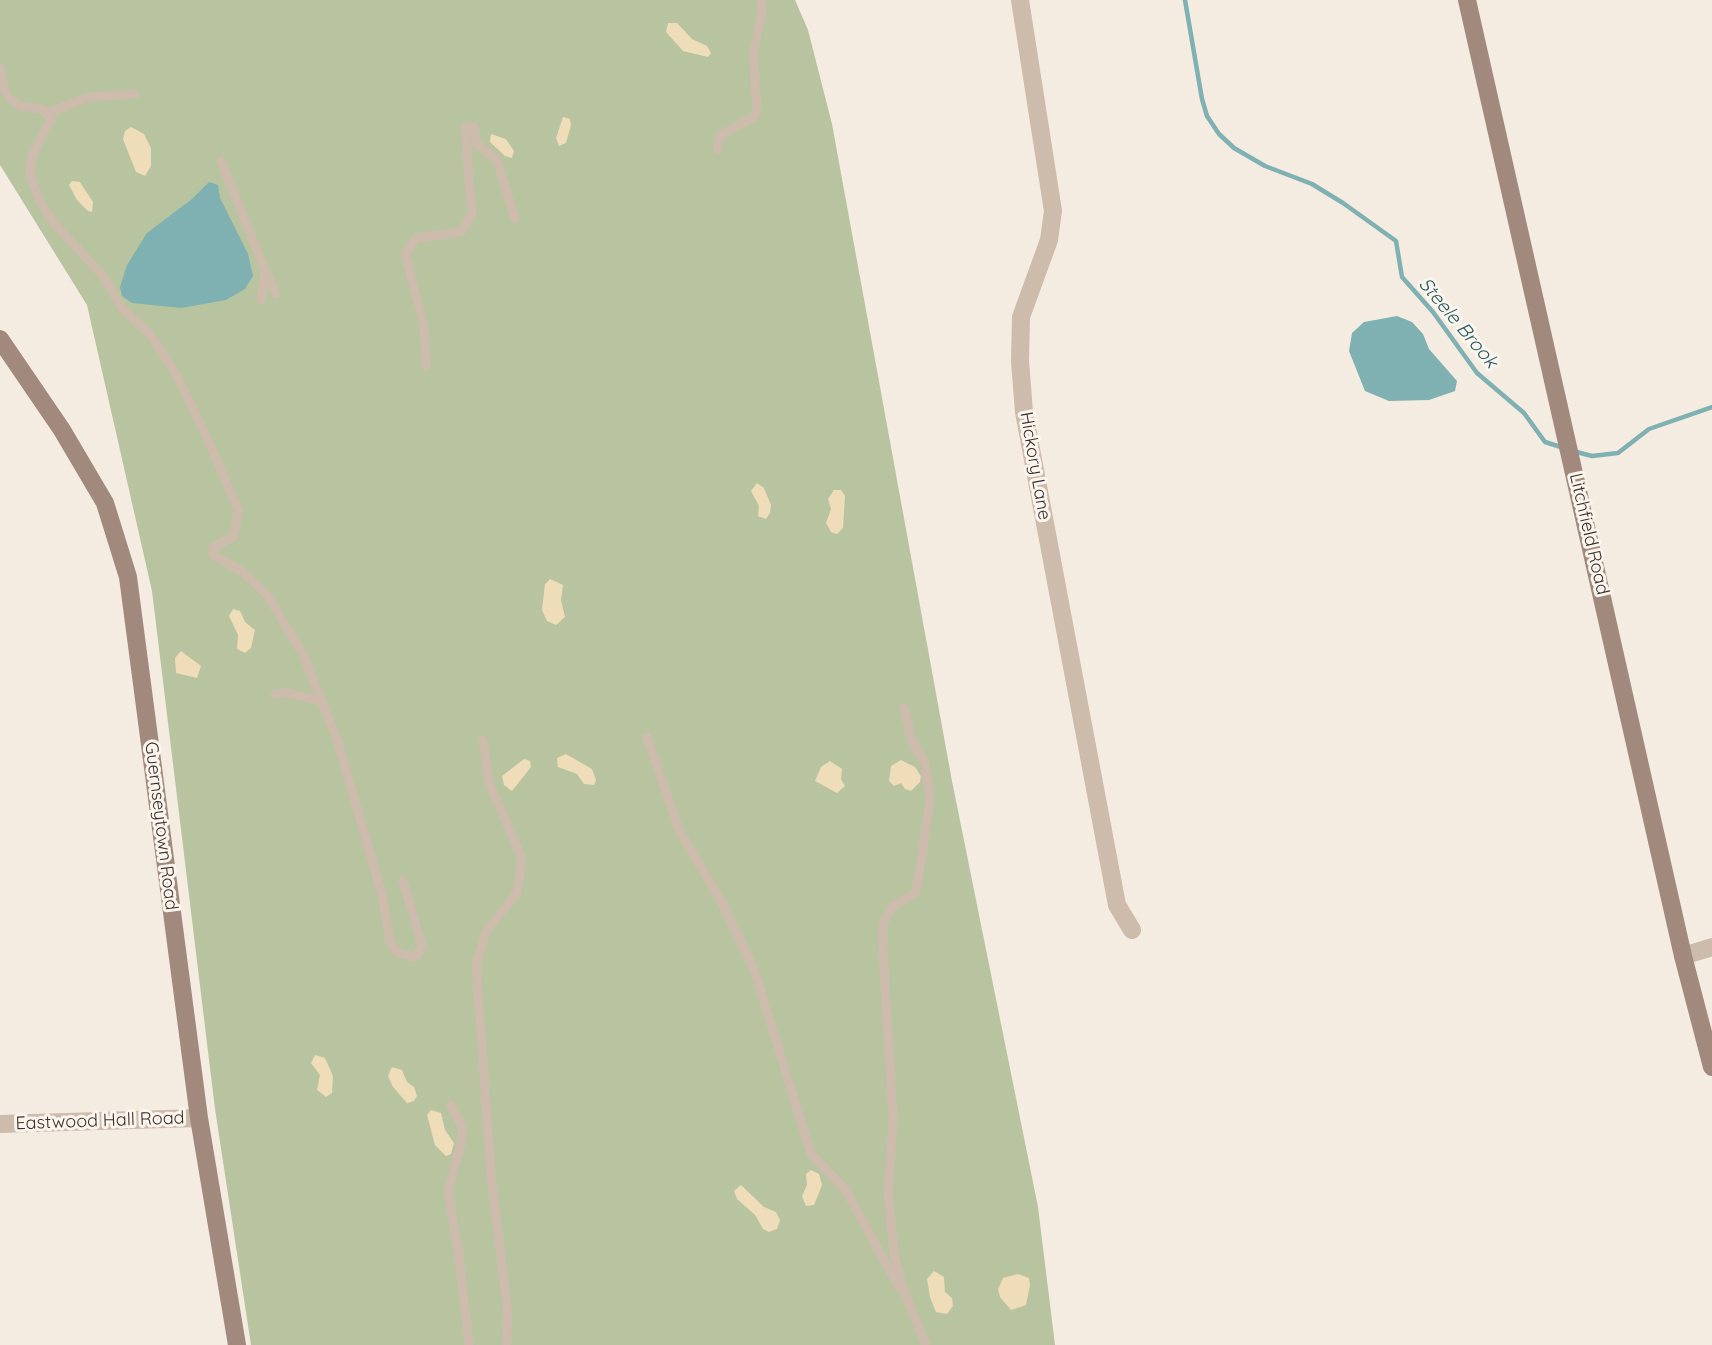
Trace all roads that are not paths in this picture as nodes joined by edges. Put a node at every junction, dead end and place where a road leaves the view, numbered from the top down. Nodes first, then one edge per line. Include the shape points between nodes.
1 (761, 0) edge
2 (1020, 0) edge
3 (1467, 0) edge
4 (0, 68) edge
5 (135, 94) dead end
6 (48, 113) junction
7 (718, 149) dead end
8 (222, 161) dead end
9 (515, 219) dead end
10 (265, 270) junction
11 (276, 294) dead end
12 (261, 300) dead end
13 (0, 339) edge
14 (426, 366) dead end
15 (275, 694) dead end
16 (320, 701) junction
17 (904, 708) dead end
18 (647, 737) dead end
19 (483, 740) dead end
20 (403, 881) dead end
21 (1132, 930) dead end
22 (1712, 947) edge
23 (1683, 956) junction
24 (1712, 1067) edge
25 (450, 1105) dead end
26 (199, 1118) junction
27 (0, 1124) edge
28 (906, 1297) junction
29 (237, 1345) edge
30 (470, 1345) edge
31 (506, 1345) edge
32 (926, 1345) edge

1 - 7 lane via 753,55 757,109 754,117 720,135
2 - 21 street, Hickory Lane via 1053,211 1049,240 1021,317 1024,412 1117,905
3 - 23 main road, Litchfield Road
4 - 6 lane via 9,99
5 - 6 lane via 88,97
6 - 16 lane via 51,123 38,141 30,173 39,200 104,277 122,308 151,335 176,374 239,511 233,537 213,547 213,555 243,572 277,608 303,654
8 - 10 lane
9 - 14 lane via 497,160 476,143 474,127 465,127 472,214 461,232 417,238 405,253 424,327
10 - 11 lane
10 - 12 lane
13 - 26 main road, Guernseytown Road via 106,503 128,577
15 - 16 lane
16 - 20 lane via 338,741 382,895 390,942 397,952 413,957 422,946
17 - 28 lane via 912,741 925,763 930,799 918,888 892,907 882,933 893,1119 888,1195
18 - 28 lane via 679,830 722,902 754,969 811,1154 845,1189
19 - 31 lane via 489,783 522,868 517,893 486,932 476,964 491,1175 508,1316
22 - 23 street
23 - 24 main road, Litchfield Road
25 - 30 lane via 462,1127 462,1140 447,1191
26 - 27 street, Eastwood Hall Road
26 - 29 main road, Guernseytown Road
28 - 32 lane

